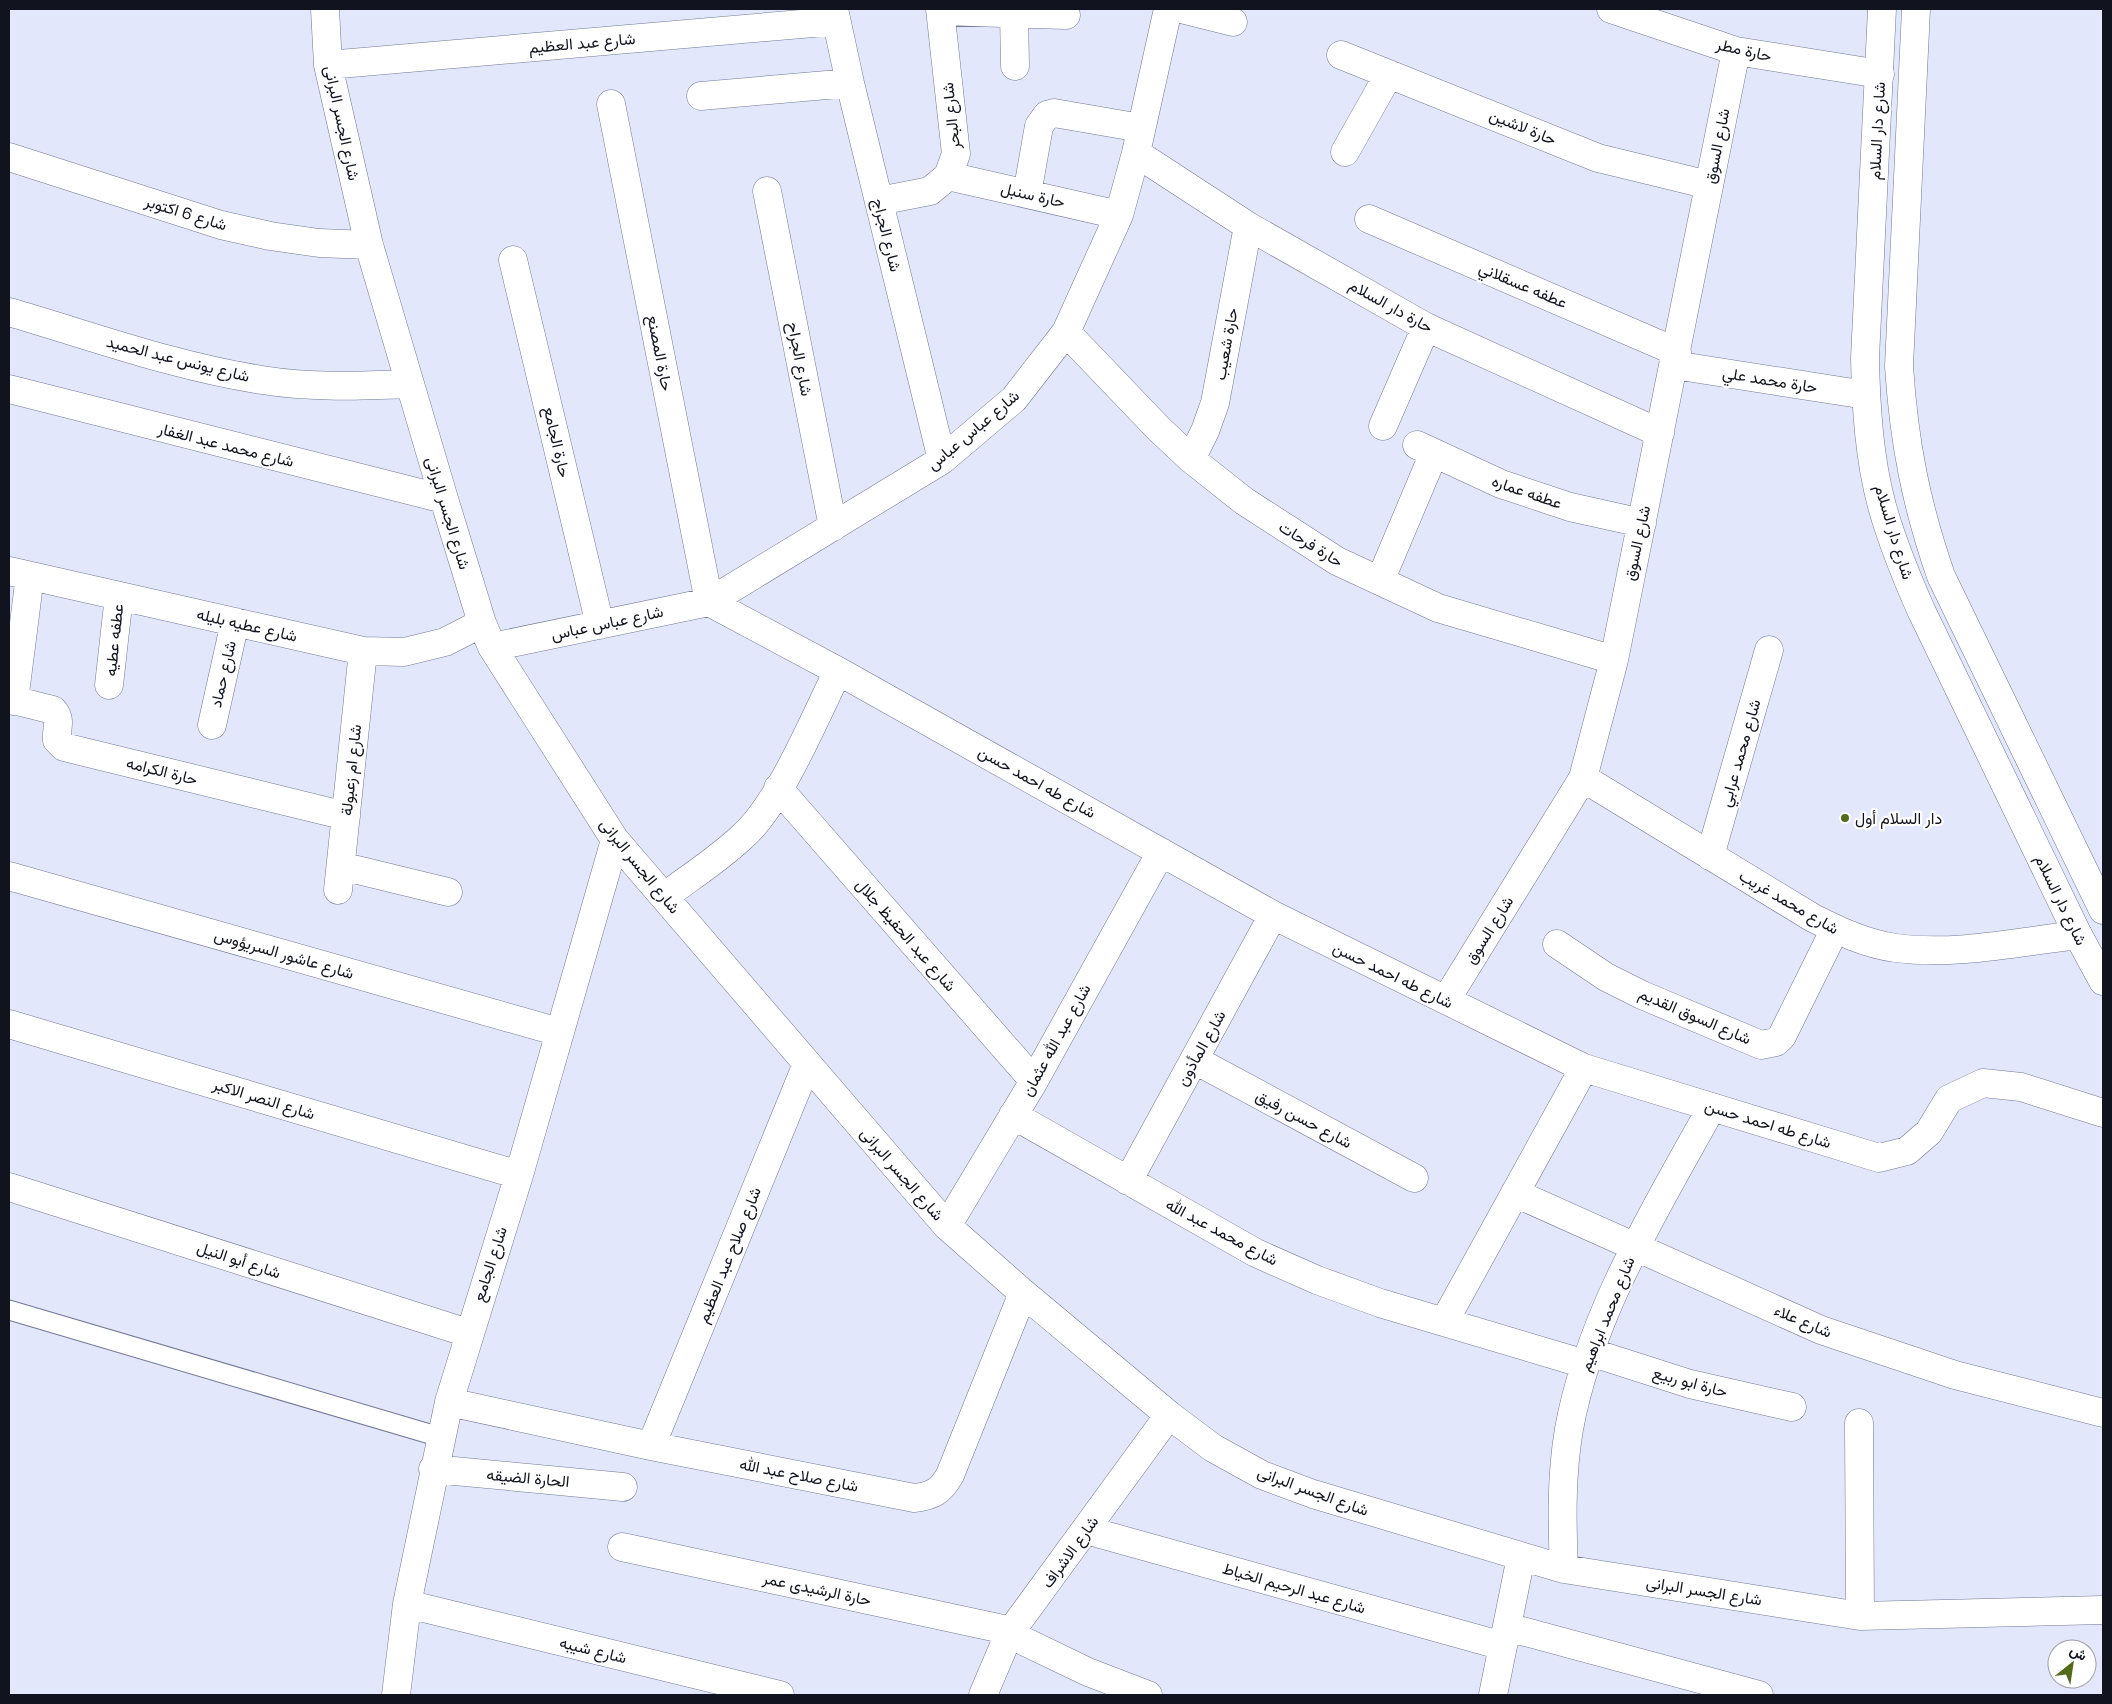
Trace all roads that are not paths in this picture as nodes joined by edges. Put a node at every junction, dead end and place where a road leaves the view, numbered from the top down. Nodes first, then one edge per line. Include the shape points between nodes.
1 (325, 9) edge
2 (1168, 9) edge
3 (1181, 9) edge
4 (1611, 9) edge
5 (1882, 9) edge
6 (1916, 9) edge
7 (941, 10) edge
8 (1014, 13) junction
9 (835, 15) edge
10 (1066, 15) dead end
11 (1233, 22) dead end
12 (1736, 51) junction
13 (1341, 55) dead end
14 (328, 65) junction
15 (1015, 66) dead end
16 (1389, 74) junction
17 (1880, 74) junction
18 (850, 83) junction
19 (701, 96) dead end
20 (611, 104) dead end
21 (1139, 140) junction
22 (1345, 152) dead end
23 (9, 157) edge
24 (948, 176) junction
25 (1709, 185) junction
26 (767, 192) dead end
27 (1027, 194) junction
28 (879, 201) junction
29 (1119, 215) junction
30 (1369, 219) dead end
31 (1248, 226) junction
32 (369, 245) junction
33 (513, 260) dead end
34 (9, 312) edge
35 (1426, 327) junction
36 (1066, 332) junction
37 (1675, 358) junction
38 (410, 384) junction
39 (9, 389) edge
40 (1866, 395) junction
41 (1383, 426) dead end
42 (1660, 433) junction
43 (1191, 459) junction
44 (942, 460) junction
45 (444, 499) junction
46 (1642, 522) junction
47 (833, 527) junction
48 (20, 573) edge
49 (1380, 581) junction
50 (119, 596) junction
51 (709, 602) junction
52 (235, 622) junction
53 (600, 625) junction
54 (487, 635) junction
55 (1769, 650) dead end
56 (363, 651) junction
57 (1614, 660) junction
58 (838, 671) junction
59 (109, 685) dead end
60 (11, 700) edge
61 (212, 725) dead end
62 (1584, 778) junction
63 (778, 788) junction
64 (346, 816) junction
65 (615, 840) junction
66 (1161, 852) junction
67 (1710, 856) junction
68 (9, 876) edge
69 (448, 892) dead end
70 (664, 897) junction
71 (2103, 910) edge
72 (1273, 915) junction
73 (1835, 929) junction
74 (2078, 935) junction
75 (1556, 944) dead end
76 (2103, 981) edge
77 (1446, 1000) junction
78 (9, 1024) edge
79 (559, 1032) junction
80 (1195, 1060) junction
81 (807, 1064) junction
82 (1584, 1068) junction
83 (1034, 1081) junction
84 (1712, 1107) junction
85 (2103, 1113) edge
86 (1013, 1116) junction
87 (518, 1175) junction
88 (1414, 1178) dead end
89 (1128, 1181) junction
90 (9, 1187) edge
91 (1515, 1193) junction
92 (947, 1226) junction
93 (1634, 1247) junction
94 (1023, 1293) junction
95 (9, 1310) edge
96 (1444, 1322) junction
97 (468, 1334) junction
98 (1587, 1358) junction
99 (448, 1402) junction
100 (1792, 1407) dead end
101 (2103, 1413) edge
102 (1169, 1415) junction
103 (1859, 1423) dead end
104 (440, 1437) junction
105 (651, 1446) junction
106 (433, 1468) junction
107 (623, 1487) dead end
108 (1086, 1530) junction
109 (622, 1546) dead end
110 (1521, 1558) junction
111 (1564, 1569) junction
112 (407, 1604) junction
113 (2103, 1610) edge
114 (1860, 1616) junction
115 (1010, 1633) junction
116 (1505, 1636) junction
117 (396, 1695) edge
118 (780, 1695) edge
119 (983, 1695) edge
120 (1148, 1695) edge
121 (1493, 1695) edge
122 (1759, 1695) edge

1 - 14 street, شارع الجسر البرانى
2 - 21 street, شارع عباس عباس
3 - 11 street
4 - 12 street, حارة مطر
5 - 17 street, شارع دار السلام
6 - 71 street, شارع دار السلام via 1899,366 1902,420 1911,473 1941,576
7 - 8 street
7 - 24 street, شارع البحر via 956,154
8 - 10 street
8 - 15 street
9 - 14 street, شارع عبد العظيم
9 - 18 street, شارع الجراج
12 - 17 street, حارة مطر
12 - 25 street, شارع السوق
13 - 16 street, حارة لاشين
14 - 32 street, شارع الجسر البرانى
16 - 22 street
16 - 25 street, حارة لاشين via 1598,158
17 - 40 street, شارع دار السلام via 1865,358
18 - 19 street
18 - 28 street, شارع الجراج
20 - 51 street, حارة المصنع
21 - 27 street via 1054,113 1047,115 1039,126
21 - 29 street, شارع عباس عباس
21 - 31 street, حارة دار السلام
23 - 32 street, شارع 6 اكتوبر via 229,227 319,243
24 - 27 street, حارة سنبل
24 - 28 street via 930,191
25 - 37 street, شارع السوق
26 - 47 street, شارع الجراح
27 - 29 street, حارة سنبل
28 - 44 street, شارع الجراج
29 - 36 street, شارع عباس عباس
30 - 37 street, عطفه عسقلاني
31 - 35 street, حارة دار السلام
31 - 43 street, حارة شعيب via 1215,403
32 - 38 street, شارع الجسر البرانى
33 - 53 street, حارة الجامع
34 - 38 street, شارع يونس عبد الحميد via 192,365 262,380 334,387
35 - 41 street
35 - 42 street, حارة دار السلام
36 - 43 street, حارة فرحات
36 - 44 street, شارع عباس عباس via 1014,399
37 - 40 street, حارة محمد علي
37 - 42 street, شارع السوق
38 - 45 street, شارع الجسر البرانى
39 - 45 street, شارع محمد عبد الغفار
40 - 74 street, شارع دار السلام via 1871,450 1880,496 1899,558
42 - 46 street, شارع السوق
43 - 49 street, حارة فرحات via 1244,501 1337,561
44 - 47 street, شارع عباس عباس
45 - 54 street, شارع الجسر البرانى
46 - 49 street, عطفه عماره via 1570,507 1501,484 1426,449
46 - 57 street, شارع السوق
47 - 51 street, شارع عباس عباس
48 - 50 street, شارع عطيه بليله
48 - 60 street
49 - 57 street, حارة فرحات via 1438,608
50 - 52 street, شارع عطيه بليله
50 - 59 street, عطفه عطيه
51 - 53 street, شارع عباس عباس
51 - 58 street, شارع طه احمد حسن
52 - 56 street, شارع عطيه بليله
52 - 61 street, شارع حماد
53 - 54 street, شارع عباس عباس
54 - 56 street, شارع عطيه بليله via 404,652
54 - 65 street, شارع الجسر البرانى
55 - 67 street, شارع محمد عرابي
56 - 64 street, شارع ام زعبولة
57 - 62 street, شارع السوق
58 - 63 street
58 - 66 street, شارع طه احمد حسن
60 - 64 street, حارة الكرامه via 53,710 59,723 57,740 64,747
62 - 67 street, شارع محمد غريب
62 - 77 street, شارع السوق
63 - 70 street via 744,836
63 - 83 street, شارع عبد الحفيظ جلال
64 - 69 street, شارع ام زعبولة via 339,878
65 - 70 street, شارع الجسر البرانى
65 - 79 street, شارع الجامع
66 - 72 street, شارع طه احمد حسن
66 - 83 street, شارع عبد الله عثمان
67 - 73 street, شارع محمد غريب
68 - 79 street, شارع عاشور السريؤوس
70 - 81 street, شارع الجسر البرانى
72 - 77 street, شارع طه احمد حسن
72 - 80 street, شارع المأذون
73 - 74 street, شارع محمد غريب via 1894,948 1936,951
73 - 75 street, شارع السوق القديم via 1782,1036 1769,1045 1761,1045 1606,977
74 - 76 street, شارع دار السلام
77 - 82 street, شارع طه احمد حسن
78 - 87 street, شارع النصر الاكبر
79 - 87 street, شارع الجامع
80 - 88 street, شارع حسن رفيق
80 - 89 street, شارع المأذون
81 - 92 street, شارع الجسر البرانى
81 - 105 street, شارع صلاح عبد العظيم
82 - 84 street, شارع طه احمد حسن
82 - 91 street
83 - 86 street, شارع عبد الله عثمان
84 - 85 street, شارع طه احمد حسن via 1879,1158 1908,1151 1929,1132 1949,1099 1983,1083 2021,1087
84 - 93 street, شارع محمد ابراهيم
86 - 89 street, شارع محمد عبد الله
86 - 92 street, شارع عبد الله عثمان
87 - 97 street, شارع الجامع
89 - 96 street, شارع محمد عبد الله via 1265,1257 1317,1280
90 - 97 street, شارع أبو النيل
91 - 93 street, شارع علاء
91 - 96 street
92 - 94 street, شارع الجسر البرانى
93 - 98 street, شارع محمد ابراهيم
93 - 101 street, شارع علاء via 1821,1330 1955,1375
94 - 102 street, شارع الجسر البرانى
94 - 105 street, شارع صلاح عبد الله via 950,1474 943,1488 929,1496 914,1498
95 - 104 lane
96 - 98 street, شارع محمد عبد الله
97 - 99 street, شارع الجامع
98 - 100 street, حارة ابو ربيع
98 - 111 street, شارع محمد ابراهيم via 1569,1429 1562,1496
99 - 104 street, شارع الجامع
99 - 105 street, شارع صلاح عبد الله
102 - 108 street, شارع الاشراف
102 - 110 street, شارع الجسر البرانى via 1213,1448 1262,1475 1313,1494
103 - 114 street
104 - 106 street, شارع الجامع
106 - 107 street, الحارة الضيقه
106 - 112 street, شارع الجامع
108 - 115 street, شارع الاشراف
108 - 116 street, شارع عبد الرحيم الخياط
109 - 115 street, حارة الرشيدى عمر
110 - 111 street, شارع الجسر البرانى
110 - 116 street
111 - 114 street, شارع الجسر البرانى
112 - 117 street, شارع الجامع
112 - 118 street, شارع شيبه
113 - 114 street, شارع الجسر البرانى
115 - 119 street, شارع الاشراف
115 - 120 street, حارة الرشيدى عمر via 1088,1672
116 - 121 street
116 - 122 street, شارع عبد الرحيم الخياط

